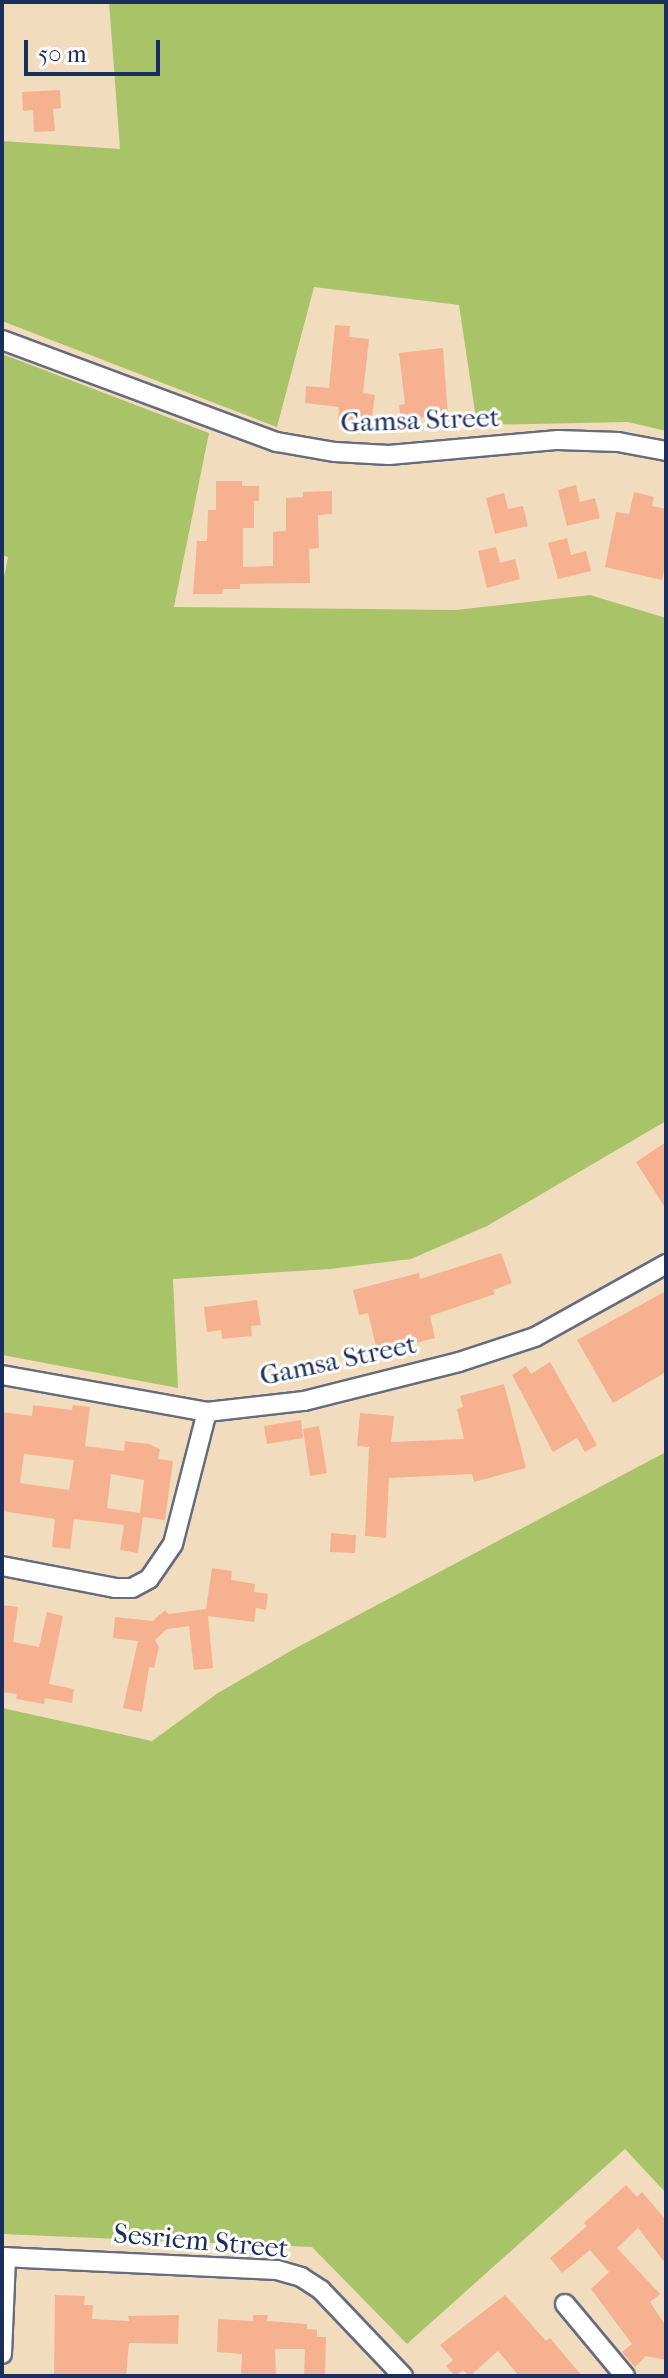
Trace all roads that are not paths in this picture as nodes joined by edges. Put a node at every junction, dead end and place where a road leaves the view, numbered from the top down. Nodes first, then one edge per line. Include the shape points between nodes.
1 (2, 340) edge
2 (666, 451) edge
3 (666, 1264) edge
4 (2, 1375) edge
5 (207, 1412) junction
6 (2, 1566) edge
7 (4, 2257) edge
8 (565, 2304) dead end
9 (2, 2354) edge
10 (403, 2376) edge
11 (625, 2376) edge

1 - 2 street, Gamsa Street via 277,442 320,450 389,455 558,440 618,442
3 - 5 street, Gamsa Street via 535,1337 459,1362 304,1401
4 - 5 street, Gamsa Street
5 - 6 street via 173,1544 149,1579 132,1588 115,1588
7 - 9 street
7 - 10 street, Sesriem Street via 277,2270 301,2277 321,2290
8 - 11 street

